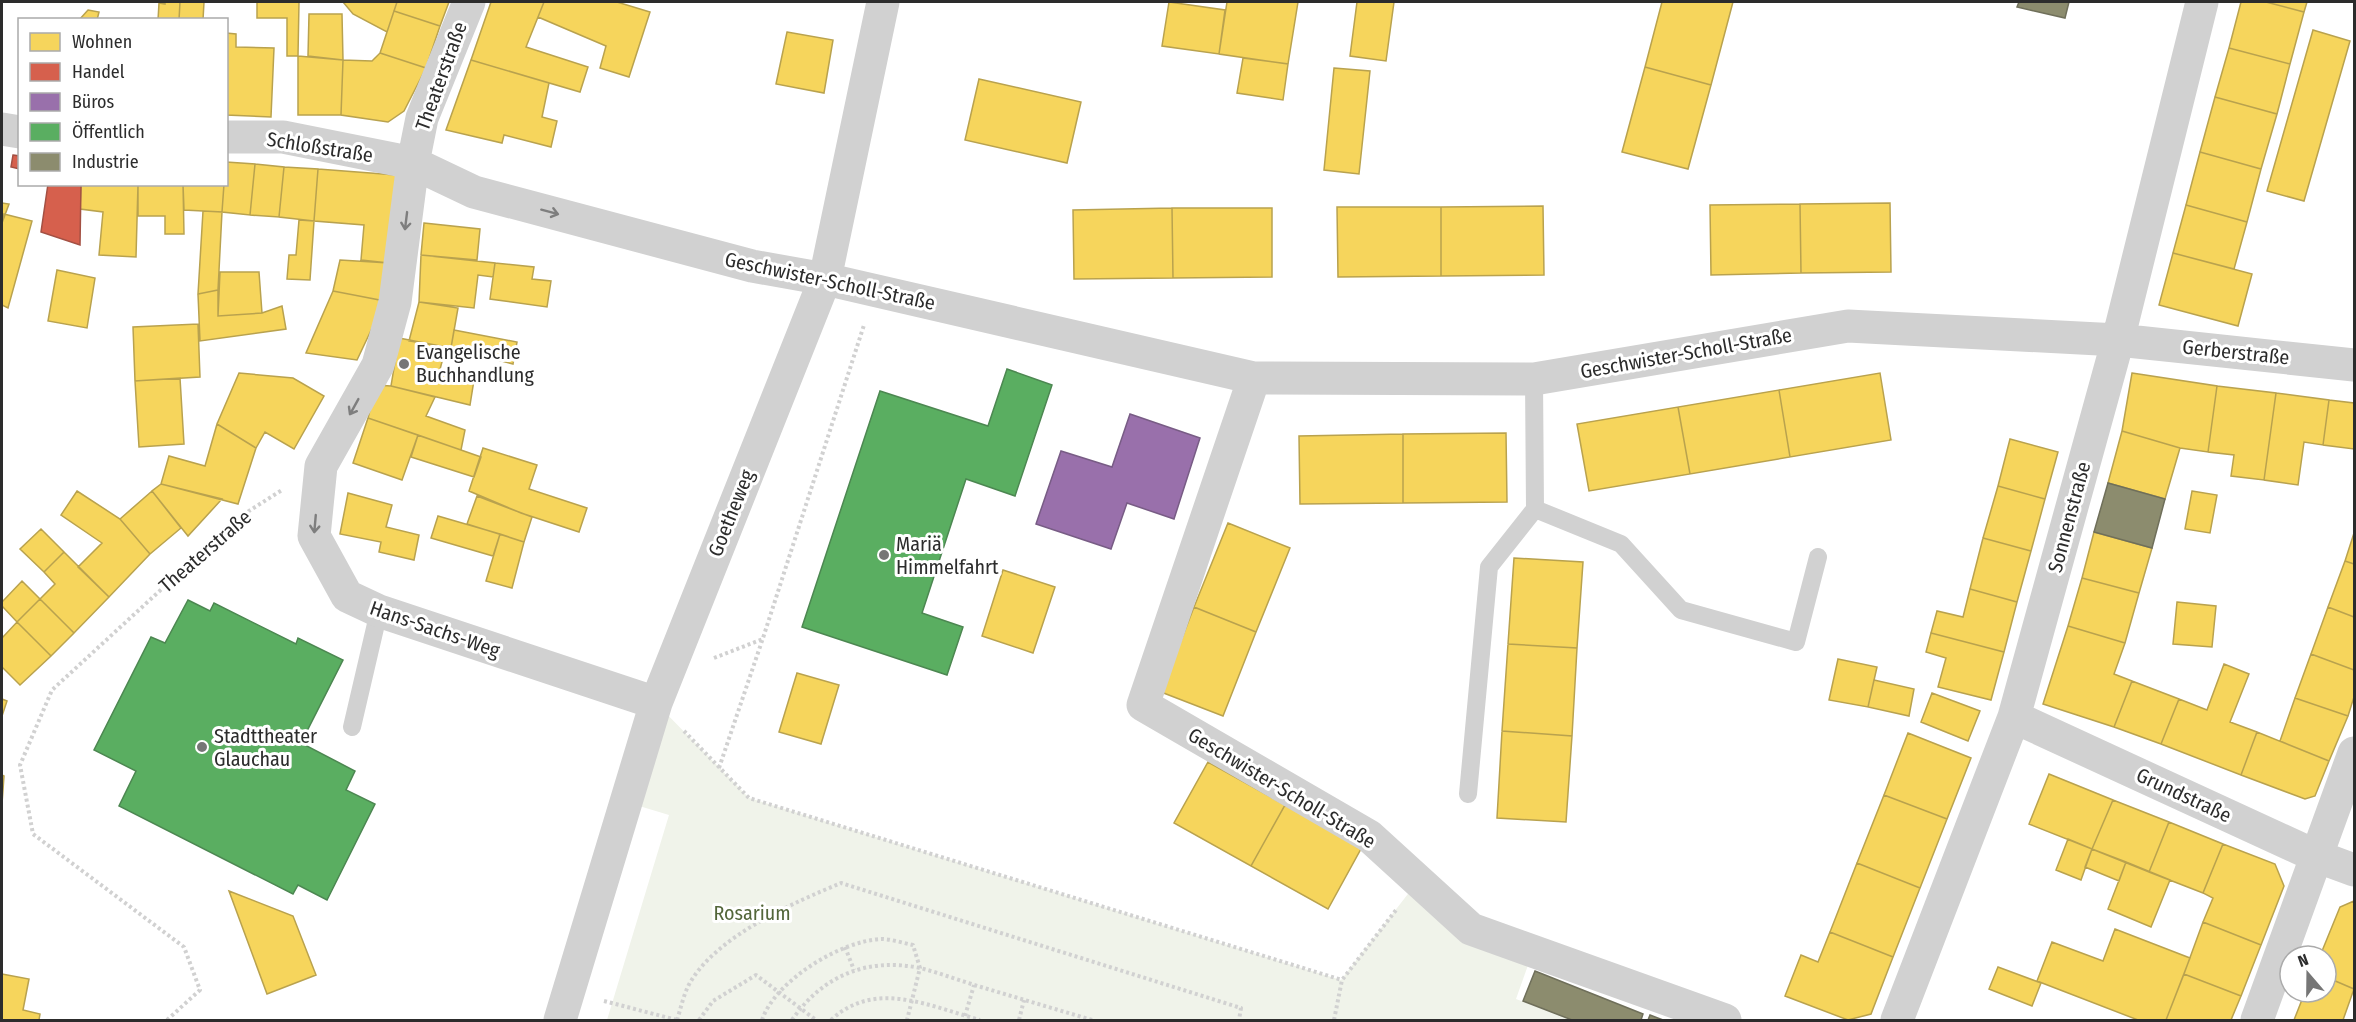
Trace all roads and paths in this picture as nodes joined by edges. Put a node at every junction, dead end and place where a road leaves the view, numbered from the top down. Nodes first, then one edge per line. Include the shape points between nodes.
1 (469, 2) edge
2 (883, 2) edge
3 (2202, 2) edge
4 (2, 129) edge
5 (18, 132) edge
6 (228, 137) edge
7 (413, 163) junction
8 (825, 279) junction
9 (876, 290) junction
10 (2118, 340) junction
11 (2355, 365) edge
12 (1254, 378) junction
13 (1534, 379) junction
14 (321, 466) junction
15 (1534, 509) junction
16 (1818, 557) dead end
17 (379, 611) junction
18 (656, 703) junction
19 (2014, 717) junction
20 (352, 727) dead end
21 (2355, 753) edge
22 (719, 768) junction
23 (1468, 794) dead end
24 (2316, 856) junction
25 (2355, 870) edge
26 (1418, 881) junction
27 (845, 947) junction
28 (920, 968) junction
29 (854, 970) junction
30 (1342, 980) junction
31 (974, 985) junction
32 (780, 993) junction
33 (1024, 1000) junction
34 (912, 1001) junction
35 (564, 1006) edge
36 (800, 1008) junction
37 (965, 1016) junction
38 (1078, 1018) edge
39 (167, 1020) edge
40 (677, 1020) edge
41 (699, 1020) edge
42 (762, 1020) edge
43 (792, 1020) edge
44 (816, 1020) edge
45 (831, 1020) edge
46 (907, 1020) edge
47 (980, 1020) edge
48 (1019, 1020) edge
49 (1092, 1020) edge
50 (1239, 1020) edge
51 (1334, 1020) edge
52 (1725, 1020) edge
53 (1897, 1020) edge
54 (2257, 1020) edge

1 - 7 street, Theaterstraße via 422,118
2 - 8 street, Goetheweg
3 - 10 street, Sonnenstraße
4 - 5 street
6 - 7 street, Schloßstraße via 283,137
7 -> 8 street, Geschwister-Scholl-Straße via 474,192 752,266
7 -> 14 street, Theaterstraße via 395,302 378,365
8 - 9 street, Geschwister-Scholl-Straße
8 - 18 street, Goetheweg
9 - 12 street, Geschwister-Scholl-Straße
9 - 22 path
10 - 11 street, Gerberstraße
10 - 13 street, Geschwister-Scholl-Straße via 1848,326
10 - 19 street, Sonnenstraße
12 - 13 street, Geschwister-Scholl-Straße
12 - 26 street, Geschwister-Scholl-Straße via 1143,705 1369,836
13 - 15 lane
14 -> 17 street, Hans-Sachs-Weg via 314,536 347,596
14 - 39 path, Theaterstraße via 242,516 52,690 20,765 33,834 184,946 200,990
15 - 16 lane via 1621,544 1681,610 1796,642
15 - 23 lane via 1489,567
17 - 18 street, Hans-Sachs-Weg
17 - 20 lane
18 - 22 path
18 - 35 street, Goetheweg
19 - 24 street, Grundstraße
19 - 53 street, Sonnenstraße
21 - 24 street
22 - 30 path via 749,798
24 - 25 street, Grundstraße
24 - 54 street
26 - 30 path
26 - 52 street, Geschwister-Scholl-Straße via 1471,928
27 - 28 path via 881,939 913,945
27 - 29 path
27 - 32 path via 811,964
28 - 29 path via 885,964
28 - 31 path
28 - 34 path
29 - 36 path via 825,984
30 - 51 path
31 - 33 path
31 - 37 path
32 - 36 path
32 - 41 path via 756,975 713,1001
32 - 42 path
33 - 38 path
33 - 48 path
34 - 37 path
34 - 45 path via 891,997 862,1001
34 - 46 path
35 - 40 path
36 - 43 path
36 - 44 path
37 - 47 path
38 - 49 path
40 - 50 path via 690,981 720,948 789,904 842,883 1241,1008

